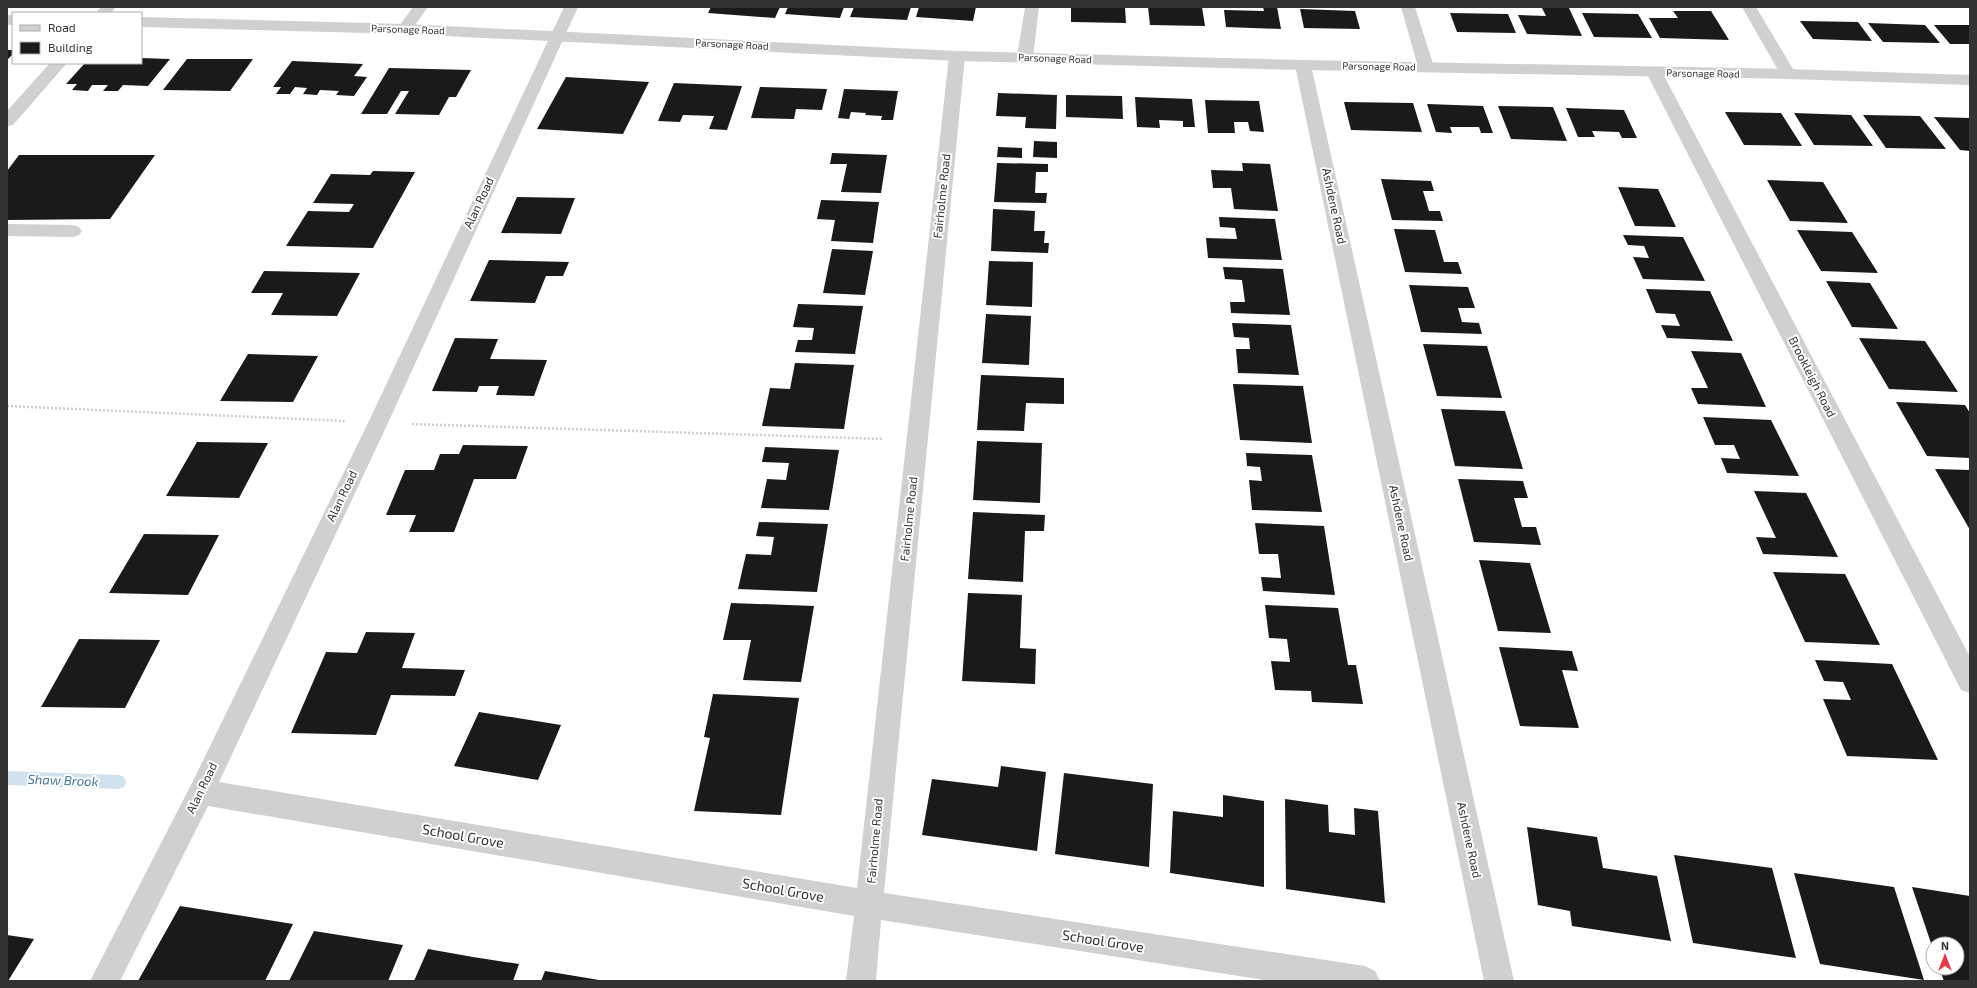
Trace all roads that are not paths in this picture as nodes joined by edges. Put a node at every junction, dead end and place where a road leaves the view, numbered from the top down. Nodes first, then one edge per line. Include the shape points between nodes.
1 (421, 7) edge
2 (571, 7) edge
3 (1032, 7) edge
4 (1408, 7) edge
5 (1749, 7) edge
6 (142, 22) edge
7 (405, 29) junction
8 (557, 35) junction
9 (957, 56) junction
10 (1025, 57) junction
11 (58, 64) edge
12 (1303, 65) junction
13 (1426, 67) junction
14 (1654, 72) junction
15 (1788, 74) junction
16 (1970, 80) edge
17 (7, 121) edge
18 (7, 230) edge
19 (73, 231) dead end
20 (1970, 682) edge
21 (201, 792) junction
22 (870, 904) junction
23 (105, 981) edge
24 (861, 981) edge
25 (1366, 981) edge
26 (1499, 981) edge

1 - 7 street
2 - 8 street, Alan Road
3 - 10 street
4 - 13 street
5 - 15 street
6 - 7 street, Parsonage Road
7 - 8 street, Parsonage Road
8 - 9 street, Parsonage Road
8 - 21 street, Alan Road via 378,423
9 - 10 street, Parsonage Road
9 - 22 street, Fairholme Road
10 - 12 street, Parsonage Road
11 - 17 street
12 - 13 street, Parsonage Road
12 - 26 street, Ashdene Road
13 - 14 street, Parsonage Road
14 - 15 street, Parsonage Road
14 - 20 street, Brookleigh Road
15 - 16 street, Parsonage Road
18 - 19 street
21 - 22 street, School Grove
21 - 23 street, Alan Road
22 - 24 street, Fairholme Road
22 - 25 street, School Grove

